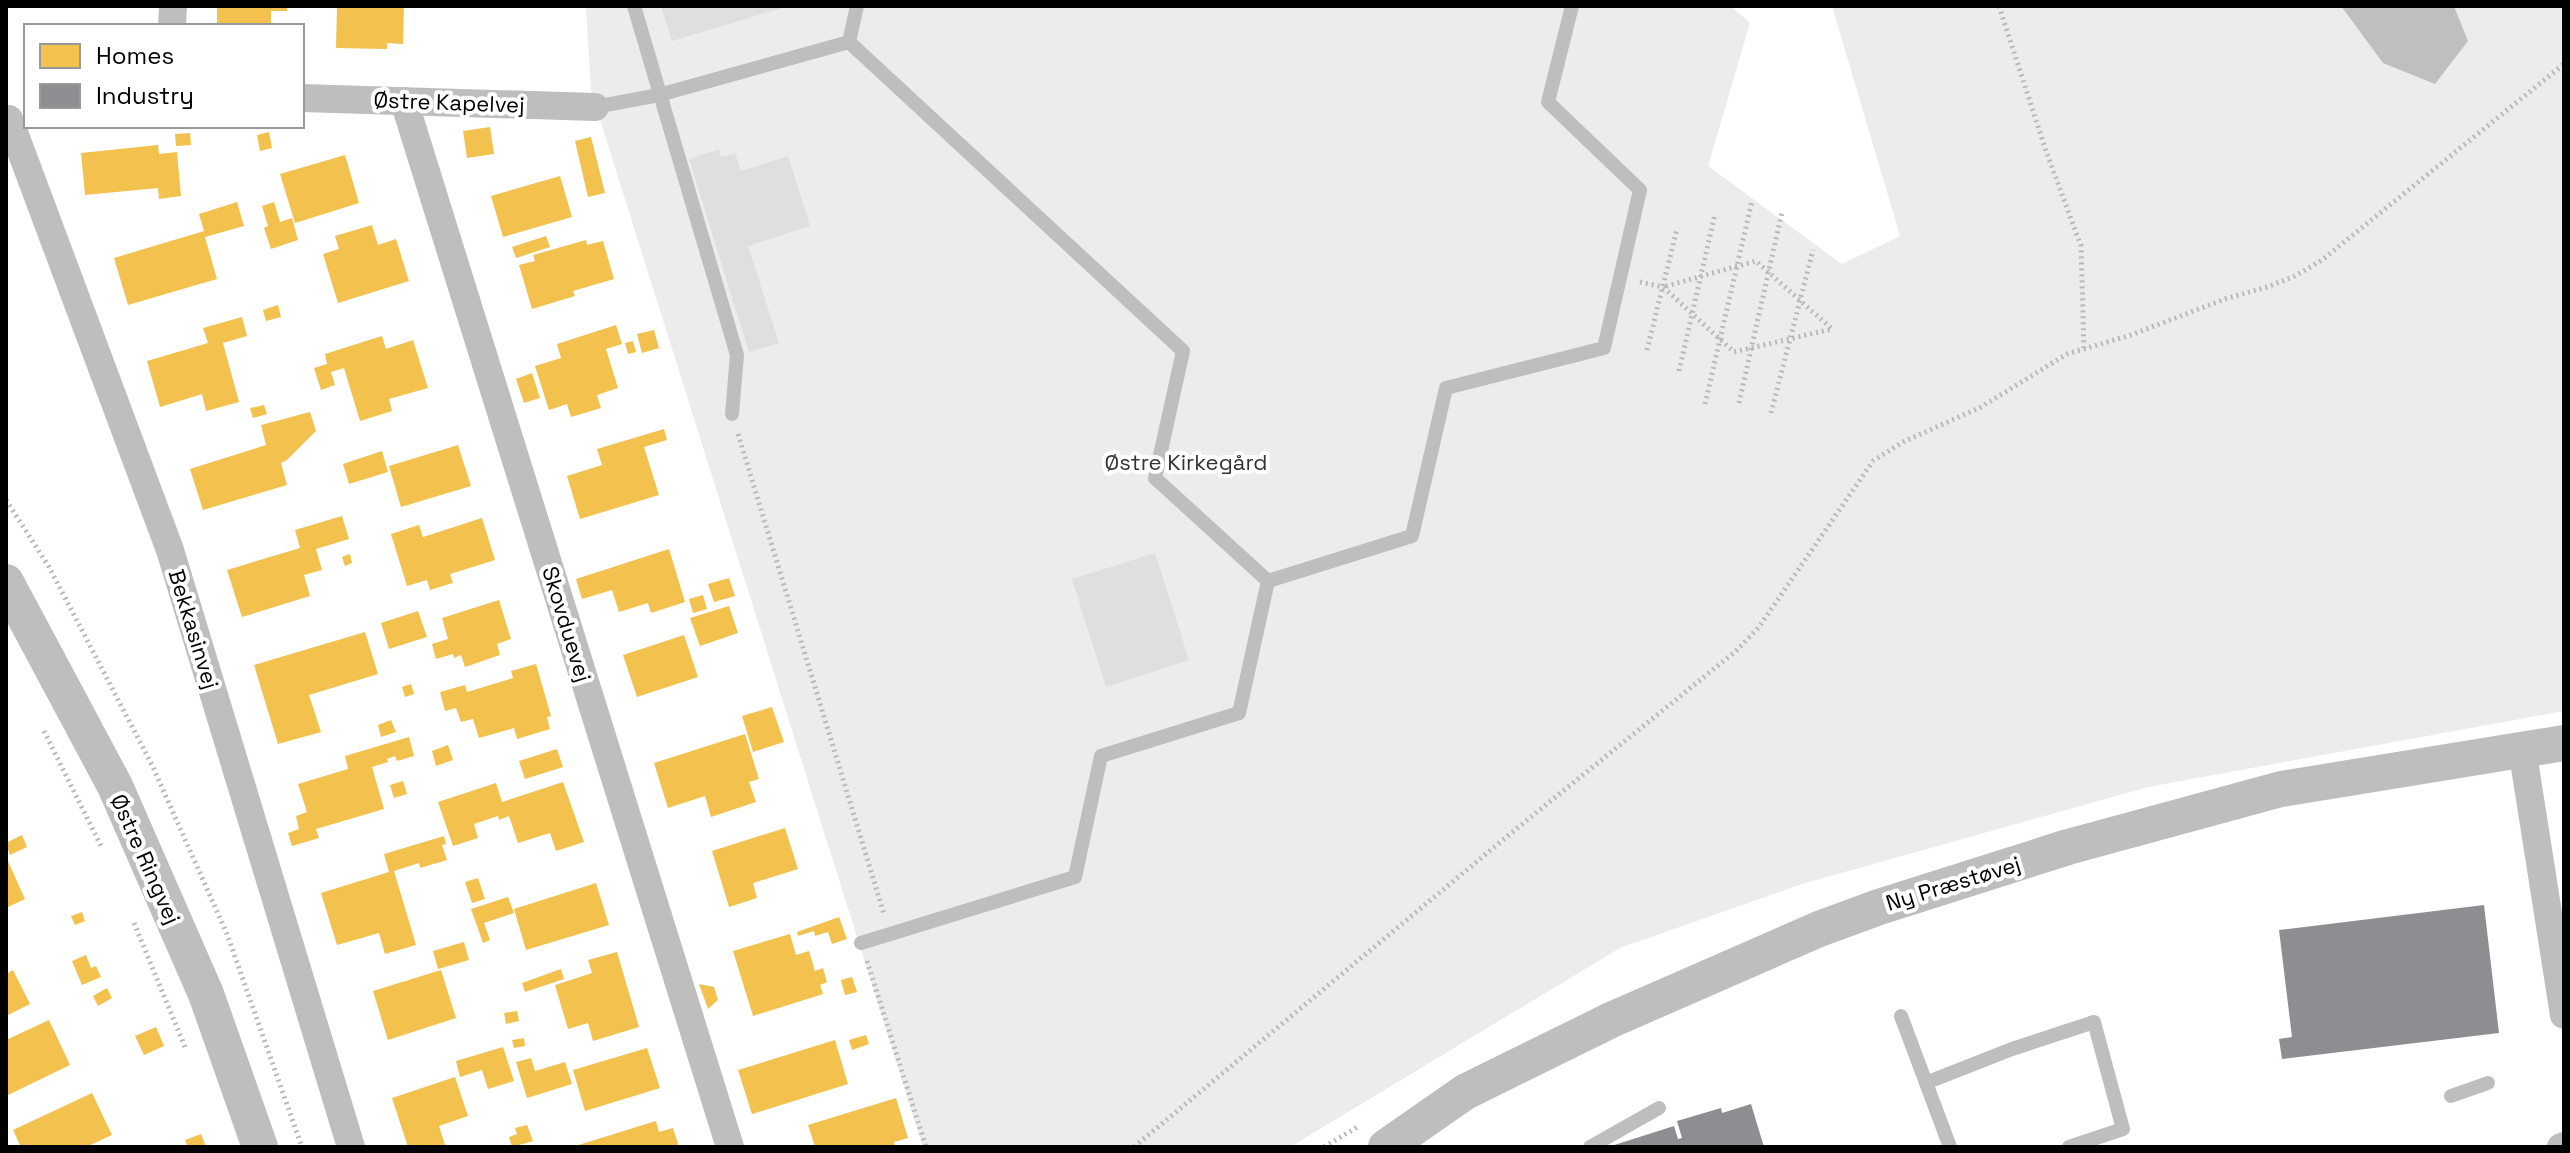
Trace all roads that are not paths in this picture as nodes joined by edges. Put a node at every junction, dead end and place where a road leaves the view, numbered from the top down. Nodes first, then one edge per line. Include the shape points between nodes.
1 (634, 6) edge
2 (857, 6) edge
3 (1572, 6) edge
4 (849, 42) junction
5 (659, 95) junction
6 (304, 98) edge
7 (404, 101) junction
8 (595, 107) joint
9 (12, 118) edge
10 (732, 414) road end
11 (1268, 581) junction
12 (6, 582) edge
13 (2564, 743) edge
14 (2522, 748) junction
15 (861, 943) road end
16 (2564, 1015) edge
17 (1901, 1016) dead end
18 (1928, 1082) junction
19 (2488, 1083) dead end
20 (2451, 1096) dead end
21 (1659, 1108) dead end
22 (260, 1147) edge
23 (351, 1147) edge
24 (730, 1147) edge
25 (1386, 1147) edge
26 (1590, 1147) edge
27 (1950, 1147) edge
28 (2069, 1147) edge

1 - 5 lane
2 - 4 lane
3 - 11 lane via 1548,102 1640,190 1604,348 1446,388 1412,536
4 - 5 lane
4 - 11 lane via 1183,351 1155,478
5 - 8 lane
5 - 10 lane via 737,355
6 - 7 street, Østre Kapelvej
7 - 8 street, Østre Kapelvej
7 - 24 street, Skovduevej
9 - 23 street, Bekkasinvej via 170,550
11 - 15 lane via 1239,713 1101,756 1075,877
12 - 22 street, Østre Ringvej via 115,786 206,994
13 - 14 street, Ny Præstøvej
14 - 16 street
14 - 25 street, Ny Præstøvej via 2281,789 2068,847 1879,907 1611,1020 1465,1092
17 - 18 lane
18 - 27 lane
18 - 28 lane via 2094,1022 2123,1129
19 - 20 lane
21 - 26 lane

